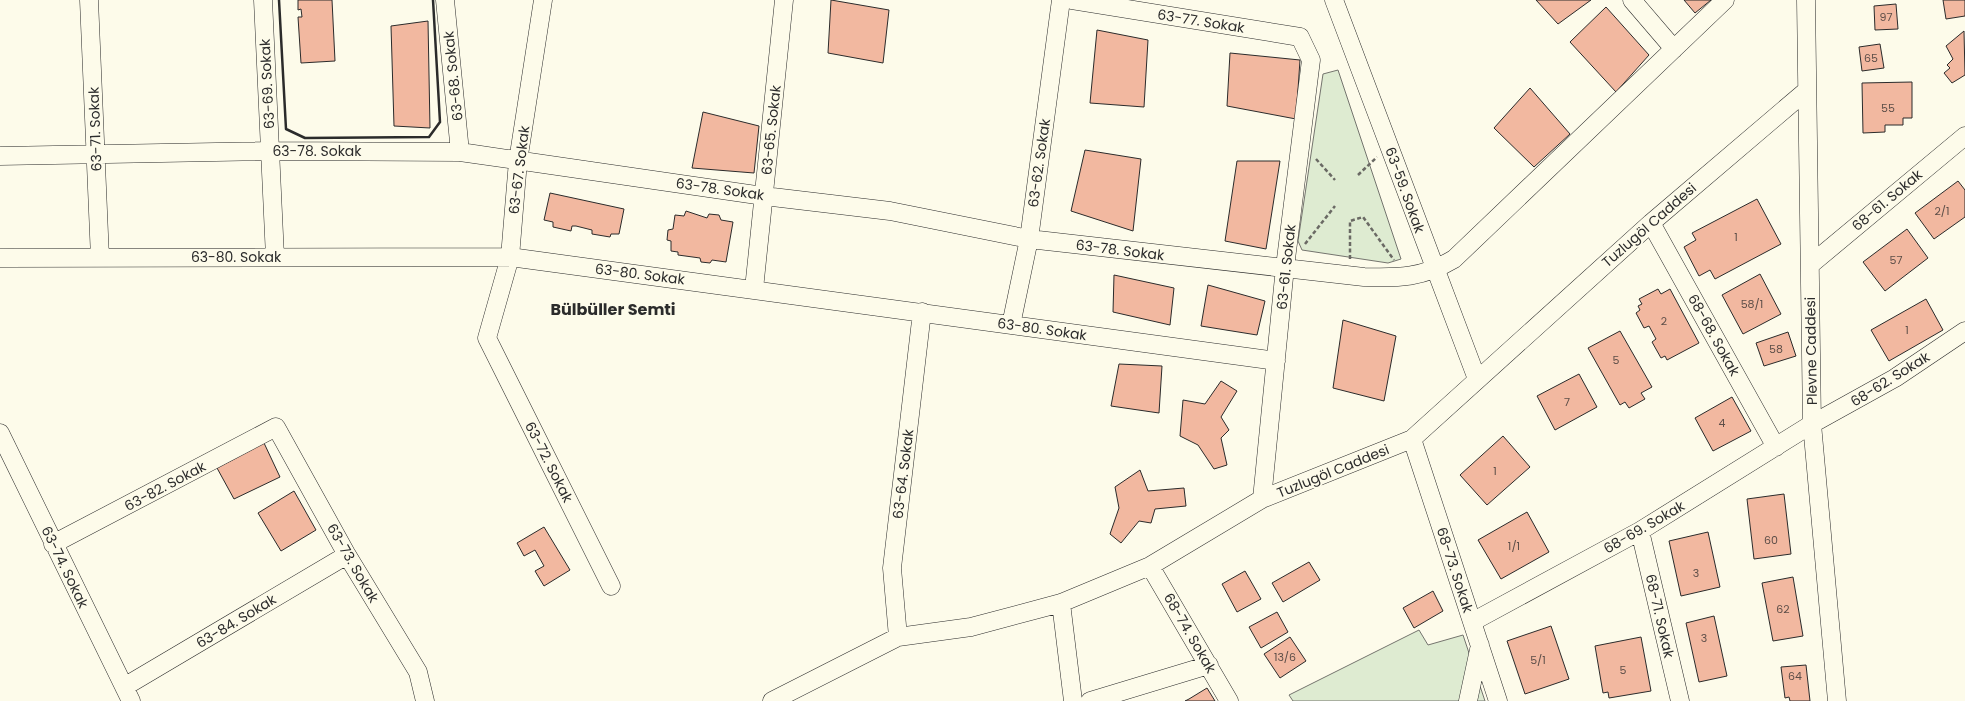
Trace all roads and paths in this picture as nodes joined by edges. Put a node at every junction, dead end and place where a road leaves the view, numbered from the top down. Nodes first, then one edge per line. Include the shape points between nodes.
1 (90, 0) edge
2 (263, 0) edge
3 (445, 0) edge
4 (543, 0) edge
5 (784, 0) edge
6 (1061, 0) edge
7 (1072, 0) edge
8 (1334, 0) edge
9 (1632, 0) edge
10 (1725, 0) edge
11 (1806, 0) edge
12 (1300, 37) joint
13 (1674, 49) junction
14 (1806, 91) junction
15 (1965, 136) edge
16 (1301, 143) junction
17 (1388, 146) junction
18 (270, 150) junction
19 (460, 152) junction
20 (96, 153) junction
21 (0, 156) edge
22 (518, 161) junction
23 (1358, 175) dead end
24 (1335, 180) dead end
25 (764, 196) junction
26 (1335, 206) dead end
27 (1651, 223) junction
28 (1028, 239) junction
29 (275, 257) junction
30 (510, 257) junction
31 (0, 258) edge
32 (100, 258) junction
33 (1286, 265) junction
34 (1810, 265) junction
35 (1434, 270) junction
36 (1349, 275) junction
37 (1406, 277) junction
38 (754, 289) junction
39 (922, 312) junction
40 (1012, 325) junction
41 (1965, 331) edge
42 (487, 338) joint
43 (1276, 361) junction
44 (1477, 379) junction
45 (1812, 424) junction
46 (276, 428) joint
47 (0, 433) edge
48 (1412, 439) junction
49 (1776, 447) junction
50 (1262, 499) junction
51 (1640, 531) junction
52 (53, 544) junction
53 (347, 555) junction
54 (1150, 566) junction
55 (611, 586) dead end
56 (1061, 603) junction
57 (1472, 622) junction
58 (898, 637) junction
59 (1480, 644) junction
60 (1209, 665) junction
61 (128, 694) edge
62 (423, 700) edge
63 (772, 701) edge
64 (1072, 701) edge
65 (1090, 701) edge
66 (1229, 701) edge
67 (1468, 701) edge
68 (1498, 701) edge
69 (1680, 701) edge
70 (1837, 701) edge

1 - 20 street, 63-71. Sokak
2 - 18 street, 63-69. Sokak
3 - 19 street, 63-68. Sokak
4 - 22 street, 63-67. Sokak
5 - 25 street, 63-65. Sokak
6 - 28 street, 63-62. Sokak
7 - 12 street, 63-77. Sokak
8 - 17 street, 63-59. Sokak
9 - 13 street
10 - 13 street, 63-78. Sokak
11 - 14 street, Plevne Caddesi
12 - 16 street, 63-61. Sokak via 1311,60
13 - 35 street, 63-78. Sokak via 1454,259
14 - 27 street, Tuzlugöl Caddesi
14 - 34 street, Plevne Caddesi
15 - 34 street, 68-61. Sokak
16 - 24 path
16 - 33 street, 63-61. Sokak
17 - 23 path
17 - 35 street, 63-59. Sokak
18 - 19 street, 63-78. Sokak
18 - 20 street, 63-78. Sokak
18 - 29 street, 63-69. Sokak
19 - 22 street, 63-78. Sokak
20 - 21 street, 63-78. Sokak
20 - 32 street, 63-71. Sokak
22 - 25 street, 63-78. Sokak
22 - 30 street, 63-67. Sokak
25 - 28 street, 63-78. Sokak via 890,211
25 - 38 street, 63-65. Sokak
26 - 33 path
27 - 44 street, Tuzlugöl Caddesi
27 - 49 street, 68-68. Sokak
28 - 33 street, 63-78. Sokak
28 - 40 street, 63-62. Sokak
29 - 30 street, 63-80. Sokak
29 - 32 street, 63-80. Sokak
30 - 38 street, 63-80. Sokak
30 - 42 street, 63-67. Sokak
31 - 32 street, 63-80. Sokak
33 - 36 street, 63-78. Sokak
33 - 43 street, 63-61. Sokak
34 - 45 street, Plevne Caddesi
35 - 37 street, 63-78. Sokak
35 - 44 street, 63-59. Sokak
36 - 37 street, 63-78. Sokak
36 - 37 path via 1350,220 1363,217
38 - 39 street, 63-80. Sokak
39 - 40 street, 63-80. Sokak
39 - 58 street, 63-64. Sokak via 892,568
40 - 43 street, 63-80. Sokak
41 - 45 street, 68-62. Sokak via 1895,378
42 - 55 street, 63-72. Sokak
43 - 50 street, 63-61. Sokak
44 - 48 street, Tuzlugöl Caddesi
45 - 49 street, 68-69. Sokak
45 - 70 street, Plevne Caddesi
46 - 52 street, 63-82. Sokak
46 - 53 street, 63-73. Sokak
47 - 52 street, 63-74. Sokak
48 - 50 street, Tuzlugöl Caddesi
48 - 57 street, 68-73. Sokak
49 - 51 street, 68-69. Sokak
50 - 54 street, Tuzlugöl Caddesi
51 - 57 street, 68-69. Sokak
51 - 69 street, 68-71. Sokak
52 - 61 street, 63-74. Sokak
53 - 61 street, 63-84. Sokak
53 - 62 street, 63-73. Sokak via 418,672
54 - 56 street, Tuzlugöl Caddesi
54 - 60 street, 68-74. Sokak
56 - 58 street, Tuzlugöl Caddesi via 971,626
56 - 64 street
57 - 59 street, 68-73. Sokak
58 - 63 street, Tuzlugöl Caddesi
59 - 67 street
59 - 68 street, 68-73. Sokak
60 - 65 street
60 - 66 street, 68-74. Sokak

